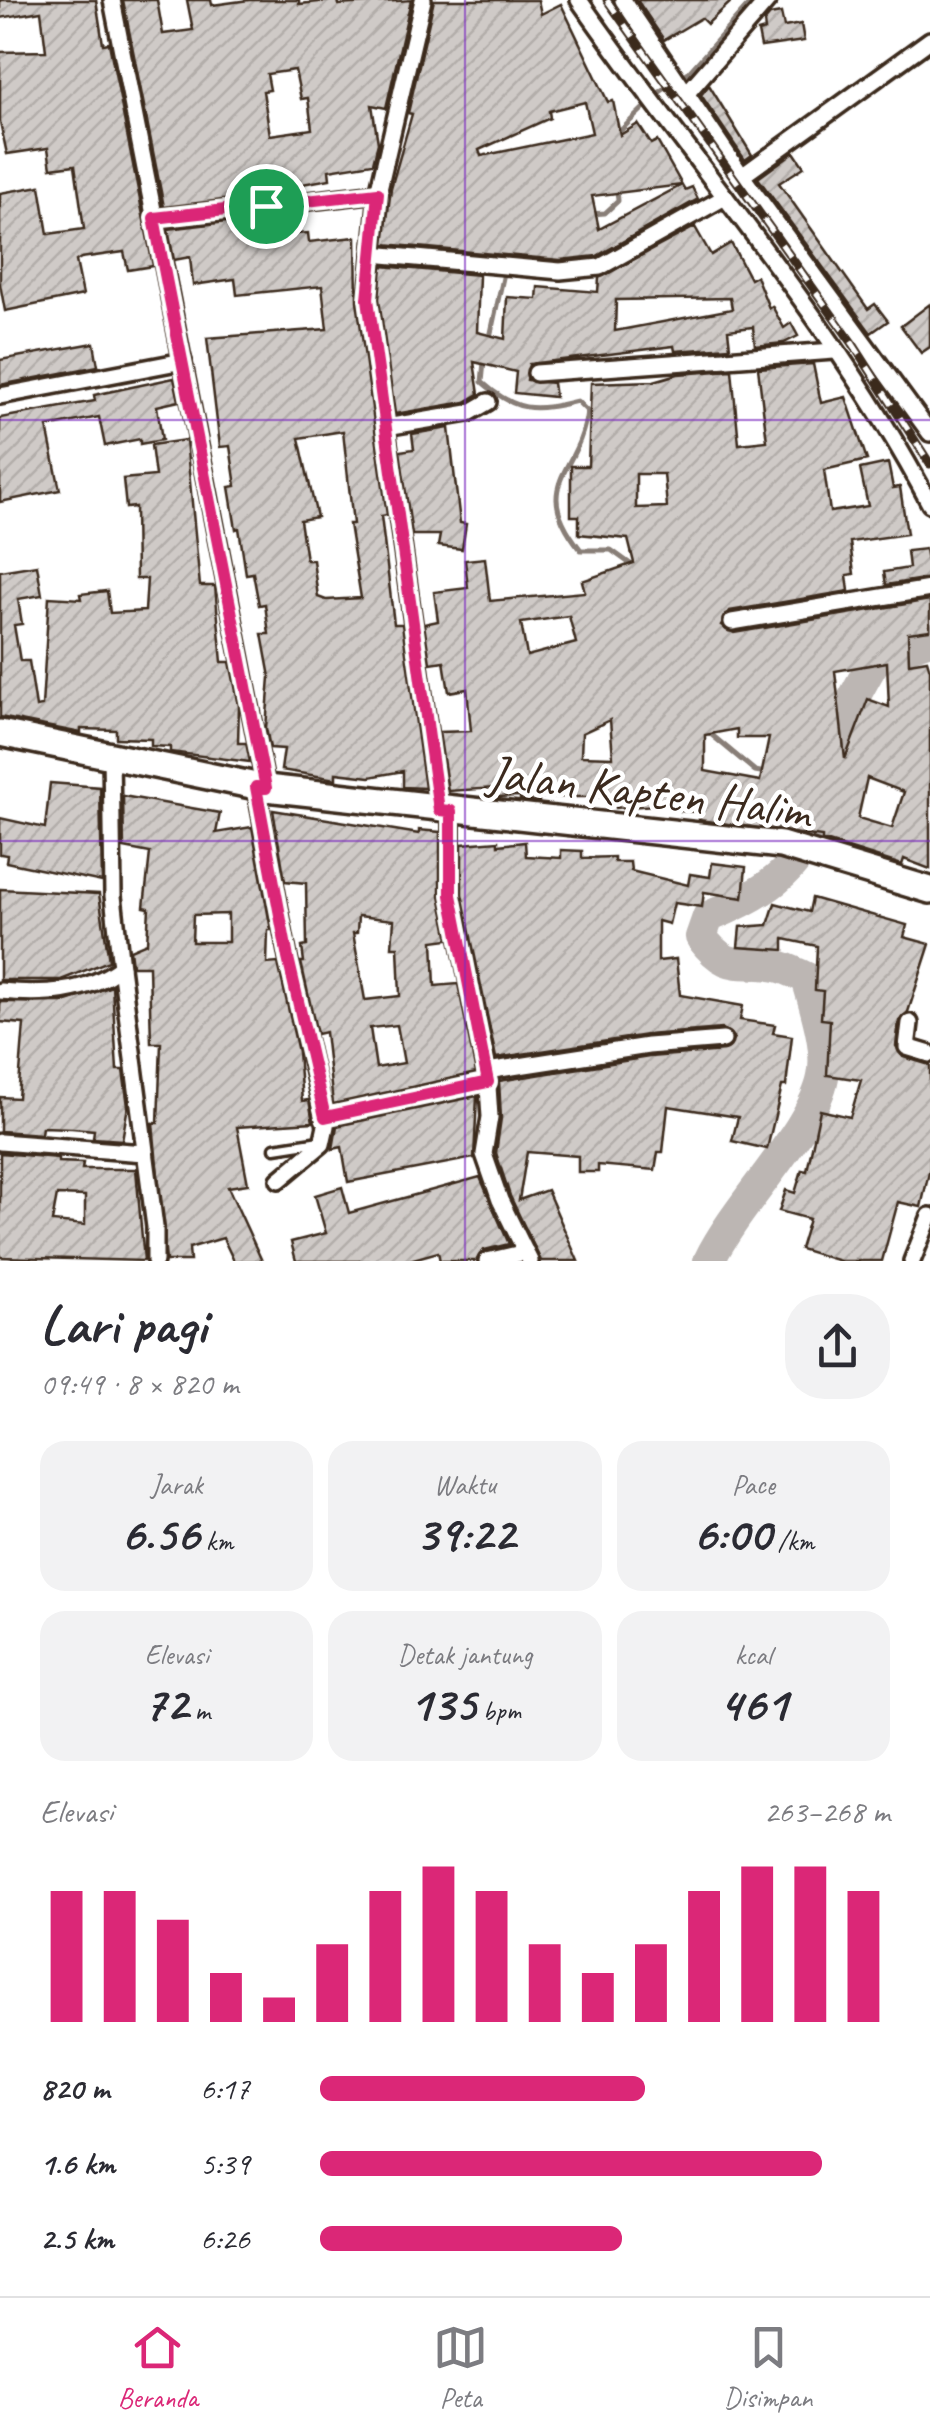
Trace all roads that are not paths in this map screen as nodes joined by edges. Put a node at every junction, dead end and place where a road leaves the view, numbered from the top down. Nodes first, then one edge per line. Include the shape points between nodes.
1 (112, 0) edge
2 (423, 0) edge
3 (579, 0) edge
4 (623, 0) edge
5 (768, 0) edge
6 (930, 40) edge
7 (684, 88) junction
8 (742, 176) junction
9 (378, 193) junction
10 (725, 197) junction
11 (154, 218) junction
12 (372, 254) junction
13 (834, 351) junction
14 (182, 361) junction
15 (536, 373) dead end
16 (0, 396) edge
17 (488, 402) dead end
18 (386, 427) junction
19 (930, 433) edge
20 (930, 504) edge
21 (930, 589) edge
22 (732, 622) dead end
23 (0, 732) edge
24 (111, 753) junction
25 (261, 788) junction
26 (445, 811) junction
27 (930, 890) edge
28 (121, 967) junction
29 (0, 991) edge
30 (910, 1023) dead end
31 (722, 1040) dead end
32 (930, 1054) edge
33 (487, 1077) junction
34 (325, 1117) junction
35 (324, 1140) junction
36 (0, 1142) edge
37 (275, 1148) dead end
38 (144, 1153) junction
39 (278, 1180) dead end
40 (930, 1216) edge
41 (528, 1257) edge
42 (155, 1261) edge
43 (486, 1261) edge
44 (912, 1261) edge

1 - 11 street
2 - 9 street
3 - 10 street
4 - 7 street
5 - 7 street
6 - 8 street
7 - 8 street
8 - 19 street
9 - 11 street
9 - 12 street
10 - 12 street via 600,266 560,271
10 - 13 street
11 - 14 street
12 - 18 street via 368,299
13 - 15 street
13 - 20 street via 896,440
14 - 16 street
14 - 25 street
17 - 18 street via 469,412
18 - 26 street
21 - 22 street
23 - 24 main road, Jalan Kapten Halim
24 - 25 main road, Jalan Kapten Halim
24 - 28 street
25 - 26 main road, Jalan Kapten Halim
25 - 34 street via 288,958
26 - 27 main road, Jalan Kapten Halim via 781,845
26 - 33 street via 451,895
28 - 29 street via 58,992
28 - 38 street
30 - 32 street via 907,1047
31 - 33 street via 648,1046
33 - 34 street
33 - 41 street via 484,1154
34 - 35 street
35 - 37 lane
35 - 39 street
36 - 38 street
38 - 42 street
40 - 44 street
41 - 43 street

